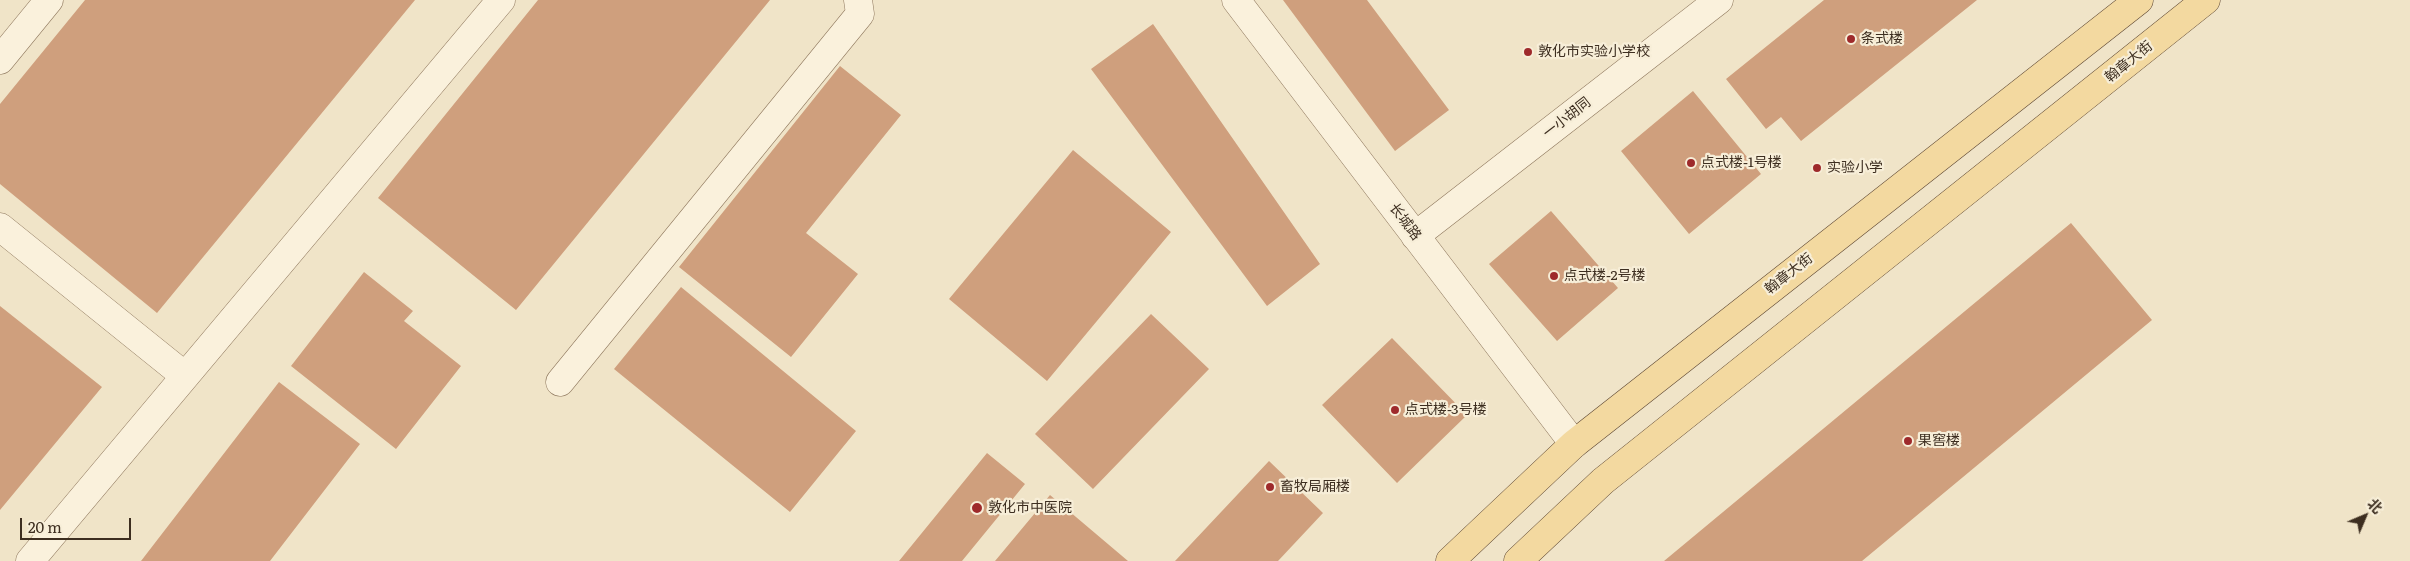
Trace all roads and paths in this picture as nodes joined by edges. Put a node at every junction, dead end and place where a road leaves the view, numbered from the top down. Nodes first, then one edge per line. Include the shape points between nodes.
1 (49, 0) edge
2 (500, 0) edge
3 (858, 0) edge
4 (1236, 0) edge
5 (1719, 0) edge
6 (2140, 0) edge
7 (2206, 0) edge
8 (0, 60) edge
9 (0, 227) edge
10 (1415, 236) junction
11 (185, 376) junction
12 (560, 382) dead end
13 (1574, 444) junction
14 (30, 561) edge
15 (1450, 561) edge
16 (1518, 561) edge

1 - 8 street
2 - 11 street
3 - 12 street via 860,14
4 - 10 street, 长城路
5 - 10 street, 一小胡同
6 - 13 main road, 翰章大街
7 - 16 main road, 翰章大街 via 1603,481
9 - 11 street
10 - 13 street, 长城路
11 - 14 street
13 - 15 main road, 翰章大街

